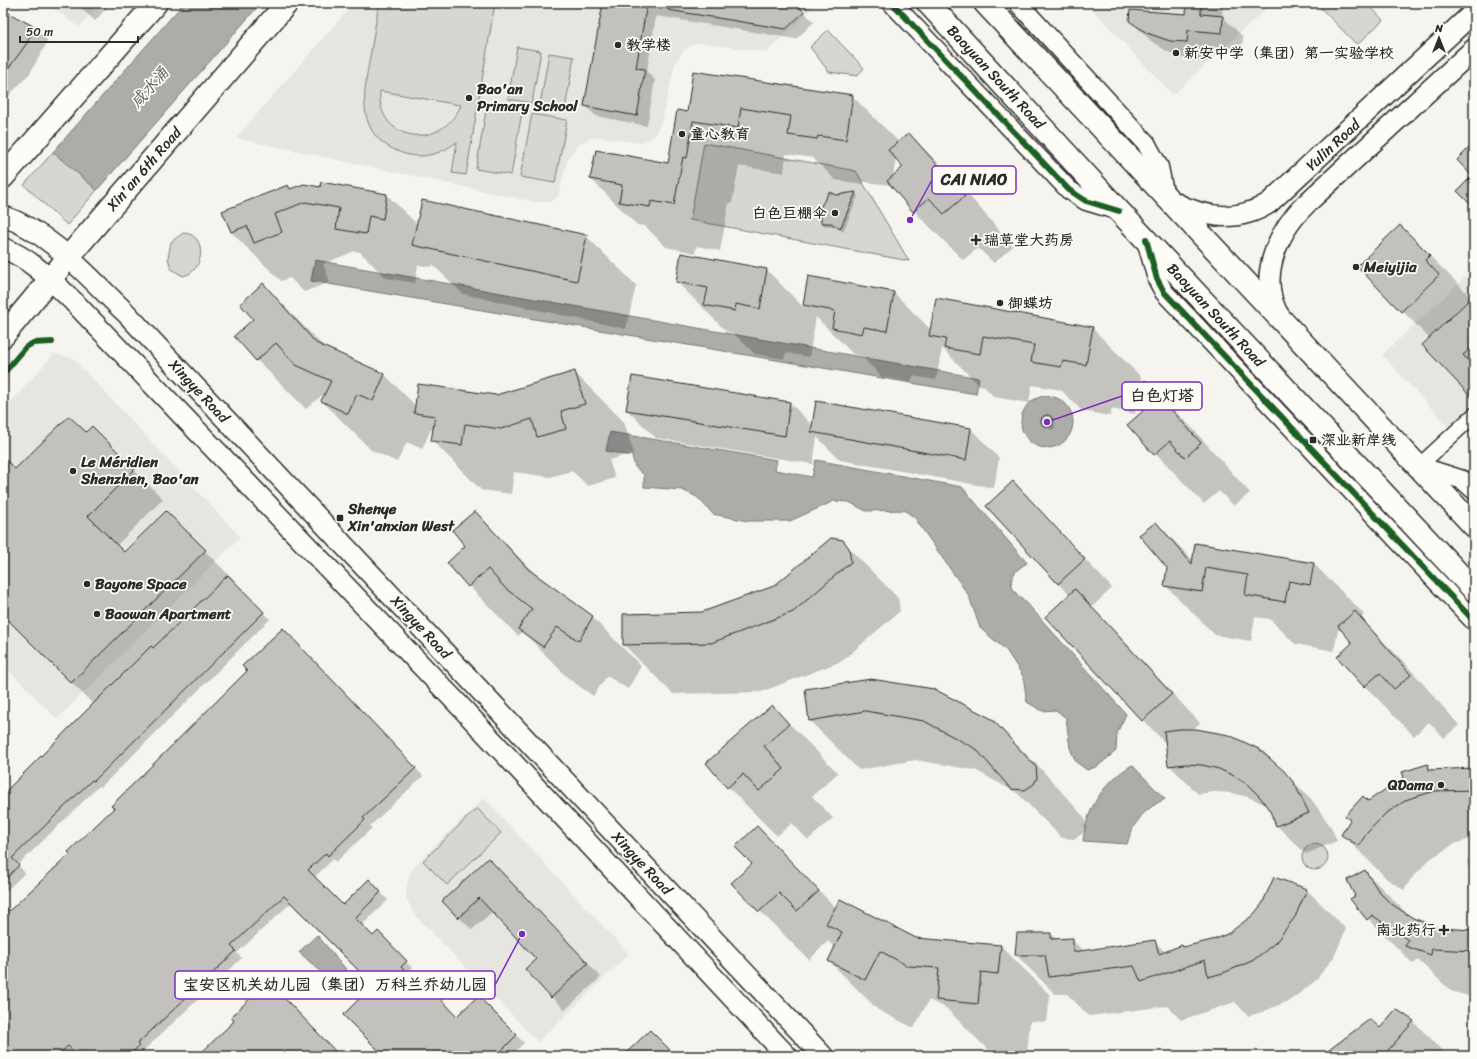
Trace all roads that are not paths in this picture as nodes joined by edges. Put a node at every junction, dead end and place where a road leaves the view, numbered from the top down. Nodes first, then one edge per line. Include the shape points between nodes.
1 (156, 3) edge
2 (287, 3) edge
3 (892, 3) edge
4 (928, 3) edge
5 (985, 3) edge
6 (1018, 3) edge
7 (1474, 12) edge
8 (1474, 49) edge
9 (3, 177) edge
10 (1291, 184) junction
11 (1166, 198) junction
12 (1307, 203) junction
13 (1119, 211) junction
14 (3, 216) edge
15 (1146, 239) junction
16 (3, 248) edge
17 (68, 258) junction
18 (51, 280) junction
19 (1290, 330) junction
20 (3, 336) edge
21 (1474, 415) edge
22 (1419, 466) junction
23 (1474, 490) edge
24 (1474, 526) edge
25 (1474, 590) edge
26 (1474, 621) edge
27 (454, 663) junction
28 (436, 681) junction
29 (787, 1056) edge
30 (823, 1056) edge

1 - 9 main road
2 - 17 main road, Xin'an 6th Road
3 - 13 street via 1069,190 1086,201
4 - 13 main road, Baoyuan South Road
5 - 11 main road
6 - 11 street via 1146,143 1159,168
7 - 10 main road, Yulin Road
8 - 12 main road, Yulin Road
10 - 11 main road, Yulin Road via 1257,211 1242,216 1201,213
10 - 12 main road via 1289,194 1293,201 1301,205
11 - 19 main road
12 - 19 main road, Yulin Road via 1284,231 1270,265 1270,287 1275,307
13 - 15 main road, Baoyuan South Road
14 - 17 main road, Xingye Road via 41,235
15 - 25 main road, Baoyuan South Road
15 - 26 street via 1157,279 1164,292
16 - 18 main road, Xingye Road via 26,260
17 - 18 main road, Xin'an 6th Road
17 - 27 main road, Xingye Road via 126,313
18 - 20 main road, Xin'an 6th Road
18 - 28 main road, Xingye Road
19 - 22 main road
21 - 22 street
22 - 23 street via 1463,480
22 - 24 main road
27 - 28 main road via 446,660 438,663 433,670
27 - 30 main road, Xingye Road
28 - 29 main road, Xingye Road

